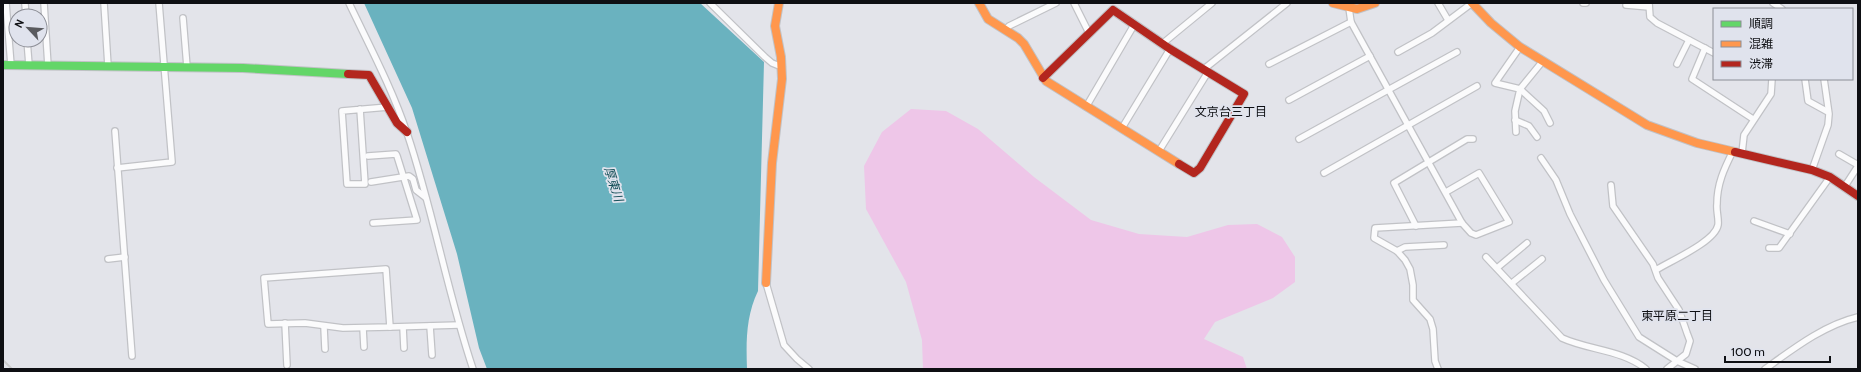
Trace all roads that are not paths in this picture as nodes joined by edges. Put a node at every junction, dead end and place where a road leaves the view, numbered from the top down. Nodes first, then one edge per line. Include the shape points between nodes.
1 (6, 3) edge
2 (44, 3) edge
3 (104, 3) edge
4 (159, 3) edge
5 (349, 3) edge
6 (710, 3) edge
7 (779, 3) edge
8 (979, 3) edge
9 (1056, 3) edge
10 (1074, 3) edge
11 (1212, 3) edge
12 (1287, 3) edge
13 (1332, 3) edge
14 (1375, 3) edge
15 (1438, 3) edge
16 (1472, 3) edge
17 (1583, 3) edge
18 (1586, 3) edge
19 (1649, 5) edge
20 (1626, 6) dead end
21 (1349, 8) junction
22 (183, 18) dead end
23 (1448, 20) junction
24 (1351, 22) junction
25 (1134, 25) junction
26 (1005, 30) junction
27 (1090, 32) junction
28 (1689, 40) junction
29 (1162, 44) junction
30 (1520, 47) junction
31 (28, 48) edge
32 (1705, 48) junction
33 (1170, 50) junction
34 (1398, 52) dead end
35 (1457, 52) dead end
36 (1713, 52) edge
37 (1370, 56) junction
38 (1542, 62) junction
39 (1268, 64) dead end
40 (1677, 64) dead end
41 (7, 65) edge
42 (29, 66) junction
43 (48, 66) junction
44 (108, 66) junction
45 (782, 66) junction
46 (164, 67) junction
47 (187, 67) junction
48 (1206, 70) junction
49 (1043, 78) junction
50 (1805, 80) edge
51 (1824, 80) edge
52 (1772, 81) edge
53 (1477, 86) dead end
54 (1389, 89) junction
55 (1520, 89) junction
56 (1290, 100) dead end
57 (1086, 106) junction
58 (388, 107) junction
59 (360, 110) junction
60 (1828, 112) junction
61 (1753, 119) junction
62 (1515, 120) junction
63 (1550, 123) dead end
64 (1409, 124) junction
65 (1122, 128) junction
66 (115, 131) dead end
67 (407, 132) junction
68 (1516, 132) dead end
69 (1537, 137) dead end
70 (1299, 139) dead end
71 (1473, 139) dead end
72 (1160, 151) junction
73 (1738, 152) junction
74 (1839, 154) dead end
75 (368, 156) dead end
76 (1541, 158) dead end
77 (1430, 162) junction
78 (1858, 165) edge
79 (117, 168) junction
80 (1812, 170) junction
81 (1324, 174) dead end
82 (405, 177) junction
83 (1830, 177) junction
84 (371, 182) dead end
85 (1611, 185) dead end
86 (1845, 186) junction
87 (1446, 192) junction
88 (1858, 196) edge
89 (425, 197) junction
90 (1754, 221) dead end
91 (373, 223) dead end
92 (1462, 223) junction
93 (1416, 226) junction
94 (1790, 234) junction
95 (1527, 243) dead end
96 (1444, 245) dead end
97 (1768, 248) dead end
98 (1397, 251) junction
99 (125, 257) junction
100 (1486, 257) dead end
101 (108, 258) dead end
102 (1542, 259) dead end
103 (1497, 268) junction
104 (1656, 270) junction
105 (766, 283) joint
106 (1512, 283) junction
107 (1858, 317) edge
108 (285, 323) junction
109 (459, 325) junction
110 (430, 326) junction
111 (324, 327) junction
112 (390, 327) junction
113 (403, 327) junction
114 (363, 328) junction
115 (364, 347) dead end
116 (404, 348) dead end
117 (325, 349) dead end
118 (432, 355) dead end
119 (132, 356) dead end
120 (1677, 361) junction
121 (287, 365) dead end
122 (473, 369) edge
123 (809, 369) edge
124 (1438, 369) edge
125 (1646, 369) edge
126 (1667, 369) edge
127 (1695, 369) edge
128 (1765, 369) edge

1 - 41 street
2 - 43 street
3 - 44 street
4 - 46 street
5 - 67 street
6 - 45 street via 765,57 772,63
7 - 45 street via 775,32
8 - 26 street via 984,17
9 - 26 street
10 - 27 street
11 - 29 street
12 - 48 street
13 - 21 street
14 - 21 street via 1364,8
15 - 23 street
16 - 23 street
16 - 30 street
17 - 18 street
19 - 20 street
19 - 28 street via 1650,17
21 - 24 street
22 - 47 street
23 - 34 street via 1444,26
24 - 37 street
24 - 39 street
25 - 27 street via 1113,10
25 - 29 street
25 - 57 street
26 - 49 street via 1024,44
27 - 49 street
28 - 32 street
28 - 40 street
29 - 33 street
30 - 38 street
30 - 55 street via 1496,83
31 - 42 street
32 - 36 street
32 - 61 street via 1692,79
33 - 48 street
33 - 65 street
35 - 54 street
37 - 54 street
37 - 56 street
38 - 55 street
38 - 73 street via 1647,125 1697,143
41 - 42 street
42 - 43 street
43 - 44 street
44 - 46 street
45 - 105 street via 771,176
46 - 47 street
46 - 79 street via 172,162
47 - 58 street via 369,75
48 - 72 street
48 - 72 street via 1244,94 1200,168 1194,173
49 - 57 street
50 - 60 street via 1808,101
51 - 60 street
52 - 61 street via 1771,94
53 - 64 street
54 - 64 street
54 - 70 street
55 - 62 street
55 - 63 street via 1544,111
57 - 65 street
58 - 59 street
58 - 67 street via 397,123
59 - 59 street via 366,184 347,184 342,111
60 - 80 street via 1828,126
61 - 73 street
62 - 68 street
62 - 69 street via 1529,126
64 - 77 street
64 - 81 street
65 - 72 street
66 - 79 street
67 - 89 street
71 - 77 street via 1467,139
73 - 80 street
73 - 104 street via 1719,182 1716,230 1699,246
74 - 78 street
75 - 82 street via 396,154
76 - 120 street via 1556,180 1570,214 1604,280 1638,337
77 - 87 street
77 - 93 street via 1394,183
78 - 86 street
79 - 99 street
80 - 83 street
82 - 84 street
82 - 89 street via 413,179 416,190
82 - 91 street via 417,220
83 - 86 street
83 - 94 street
85 - 104 street via 1613,206
86 - 88 street
87 - 92 street
87 - 92 street via 1479,173 1509,222 1476,235
89 - 109 street
90 - 94 street
92 - 93 street
93 - 98 street via 1375,228 1374,238
94 - 97 street via 1779,248
95 - 103 street
96 - 98 street via 1405,247
98 - 124 street via 1410,269 1413,300 1430,319
99 - 101 street
99 - 119 street
100 - 103 street
102 - 106 street
103 - 106 street
104 - 120 street via 1658,278 1679,310 1690,341 1686,354
105 - 123 street via 784,345
106 - 125 street via 1562,338 1574,344 1618,355
107 - 128 street via 1816,335
108 - 111 street via 305,323
108 - 112 street via 268,324 264,278 386,269
108 - 121 street
109 - 110 street
109 - 122 street
110 - 113 street
110 - 118 street
111 - 114 street
111 - 117 street
112 - 113 street
112 - 114 street
113 - 116 street
114 - 115 street
120 - 126 street
120 - 127 street

